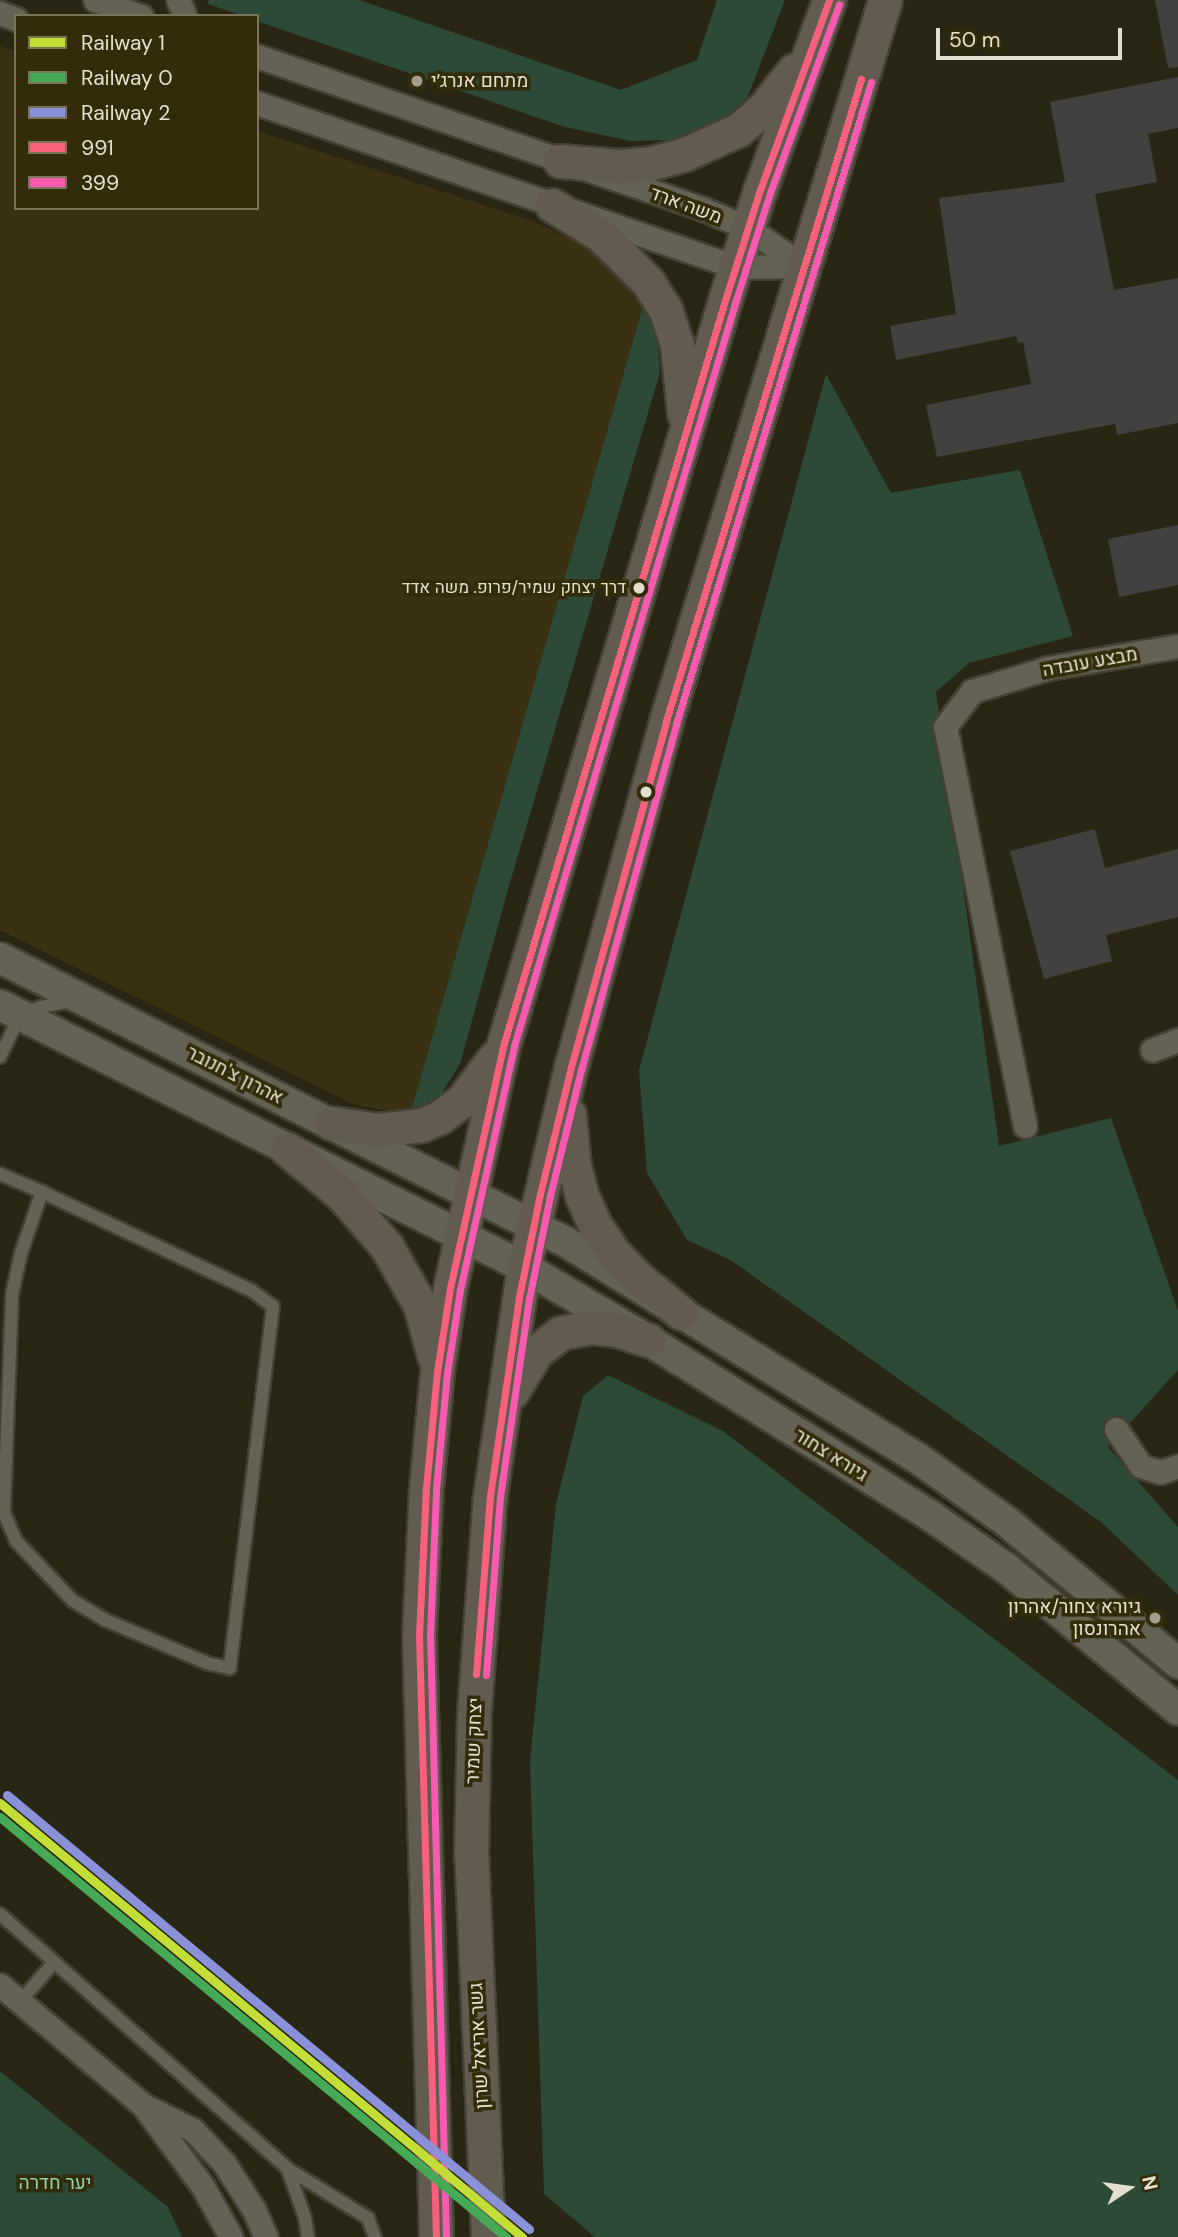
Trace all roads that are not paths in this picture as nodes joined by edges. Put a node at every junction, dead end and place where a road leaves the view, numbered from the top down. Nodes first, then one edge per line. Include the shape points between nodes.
1 (96, 0) edge
2 (111, 0) edge
3 (829, 0) edge
4 (886, 0) edge
5 (135, 14) edge
6 (813, 46) junction
7 (259, 57) edge
8 (259, 104) edge
9 (561, 161) junction
10 (552, 205) junction
11 (748, 228) junction
12 (803, 266) junction
13 (736, 267) junction
14 (683, 446) junction
15 (1178, 646) edge
16 (0, 958) edge
17 (84, 1000) junction
18 (10, 1010) edge
19 (1178, 1040) edge
20 (504, 1043) junction
21 (1152, 1050) dead end
22 (0, 1057) edge
23 (571, 1068) junction
24 (331, 1124) junction
25 (1025, 1126) dead end
26 (287, 1149) junction
27 (0, 1174) edge
28 (42, 1192) junction
29 (469, 1192) junction
30 (533, 1224) junction
31 (460, 1235) junction
32 (524, 1267) junction
33 (681, 1313) junction
34 (648, 1340) junction
35 (437, 1373) junction
36 (501, 1420) junction
37 (1116, 1429) dead end
38 (1178, 1466) edge
39 (1178, 1663) edge
40 (1178, 1710) edge
41 (471, 1855) joint
42 (0, 1914) edge
43 (54, 1962) junction
44 (0, 1985) edge
45 (20, 2002) junction
46 (143, 2105) junction
47 (288, 2169) junction
48 (231, 2237) edge
49 (266, 2237) edge
50 (308, 2237) edge
51 (374, 2237) edge
52 (436, 2237) edge
53 (488, 2237) edge

1 - 2 street
1 - 5 street
3 - 6 main road
4 - 12 main road, יצחק שמיר
6 - 9 main road via 764,108 738,130 713,142 652,163 619,166
6 - 11 main road
7 - 9 street, משה ארד
8 - 10 street
9 - 11 street, משה ארד
10 - 13 street
10 - 14 main road via 626,257 666,311 683,382
11 - 12 street, משה ארד
11 - 13 main road
12 - 13 street
12 - 23 main road, יצחק שמיר via 666,720
13 - 14 main road
14 - 20 main road
15 - 25 street, מבצע עובדה via 1003,680 972,691 945,727
16 - 17 street, אהרון צ'חנובר
17 - 18 lane
17 - 24 street, אהרון צ'חנובר
18 - 22 lane
18 - 26 street
19 - 21 street
20 - 24 main road via 481,1079 440,1117 398,1130
20 - 29 main road
23 - 30 main road, יצחק שמיר
23 - 33 main road via 570,1133 582,1196 595,1225 638,1278
24 - 29 street, אהרון צ'חנובר
26 - 31 street
26 - 35 main road via 342,1195 387,1247 420,1305
27 - 28 lane
28 - 28 lane via 12,1294 4,1513 16,1541 73,1601 105,1620 207,1663 230,1668 272,1306 252,1291
29 - 30 street
29 - 31 main road
30 - 32 main road, יצחק שמיר
30 - 33 street
31 - 32 street, גיורא צחור
31 - 35 main road
32 - 34 street, גיורא צחור
32 - 36 main road, יצחק שמיר
33 - 39 street via 916,1457 1007,1522
34 - 36 main road via 592,1327 560,1333 536,1352 523,1370
34 - 40 street, גיורא צחור via 996,1561
35 - 52 main road via 421,1576 423,1831
36 - 41 main road, יצחק שמיר via 481,1599
37 - 38 street via 1141,1466 1160,1472
41 - 53 main road, גשר אריאל שרון
42 - 43 lane
43 - 45 lane
43 - 47 lane
44 - 45 street
45 - 46 street
46 - 48 street via 203,2187
46 - 49 street via 194,2130 224,2163
47 - 50 lane
47 - 51 lane via 368,2218

